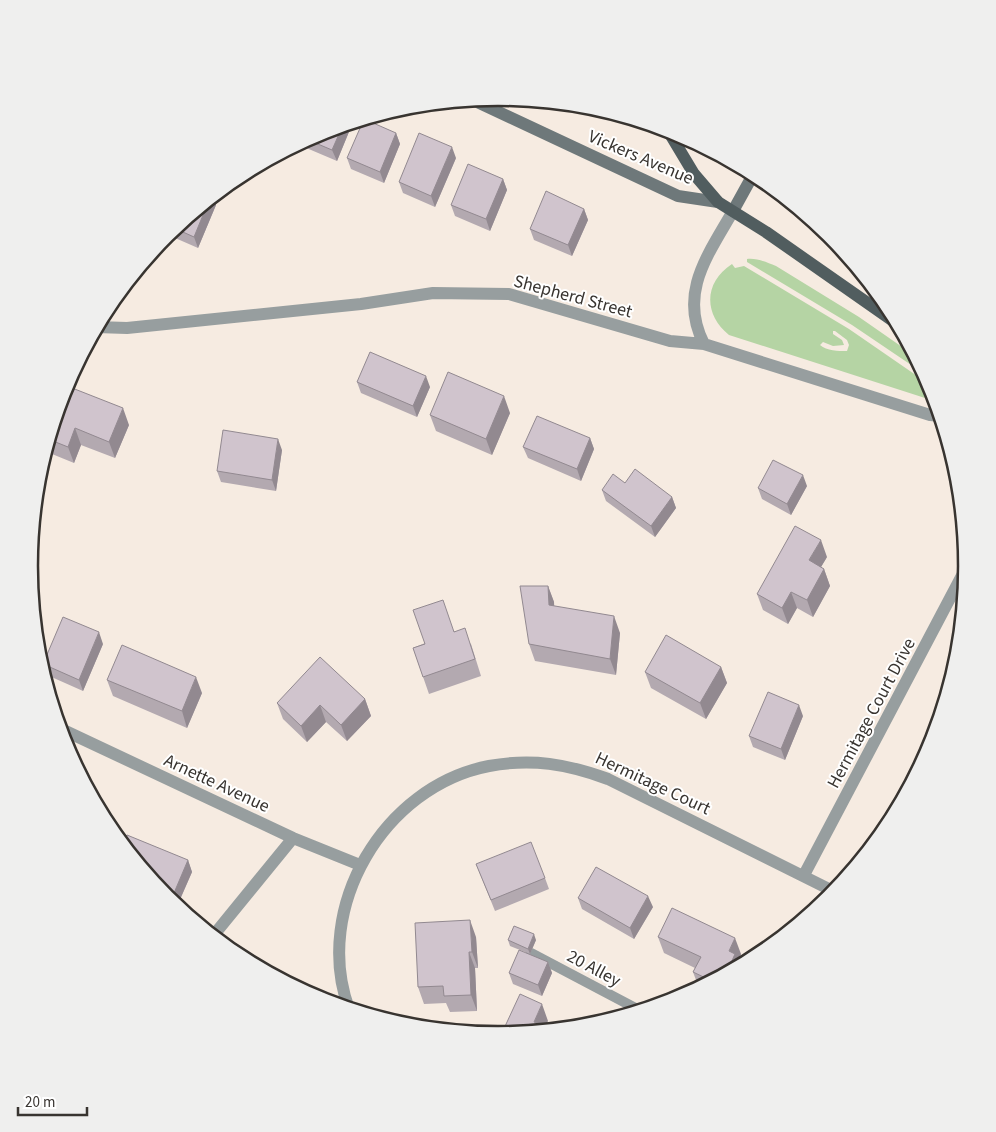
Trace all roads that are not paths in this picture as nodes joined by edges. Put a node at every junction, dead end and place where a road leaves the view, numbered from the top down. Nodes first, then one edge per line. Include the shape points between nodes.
1 (484, 106) edge
2 (674, 141) edge
3 (750, 180) edge
4 (718, 202) junction
5 (733, 211) junction
6 (884, 314) edge
7 (104, 327) edge
8 (704, 344) junction
9 (933, 415) edge
10 (958, 583) edge
11 (69, 733) edge
12 (294, 838) junction
13 (360, 865) junction
14 (804, 875) junction
15 (828, 888) edge
16 (217, 931) edge
17 (531, 954) edge
18 (347, 1001) edge
19 (632, 1006) edge

1 - 4 main road, Vickers Avenue via 678,196
2 - 4 main road via 694,174
3 - 5 main road
4 - 5 main road
5 - 6 main road
5 - 8 street via 708,254 694,295 697,330
7 - 8 street, Shepherd Street via 127,328 351,305 433,293 509,294 670,341
8 - 9 street, Shepherd Street
10 - 14 street, Hermitage Court Drive
11 - 12 street, Arnette Avenue
12 - 13 street, Arnette Avenue
12 - 16 street
13 - 14 street, Hermitage Court via 384,829 430,789 487,766 549,762 579,768 608,779
13 - 18 street, Hermitage Court via 344,911 340,942 340,972
14 - 15 street, Hermitage Court
17 - 19 lane, 20 Alley

